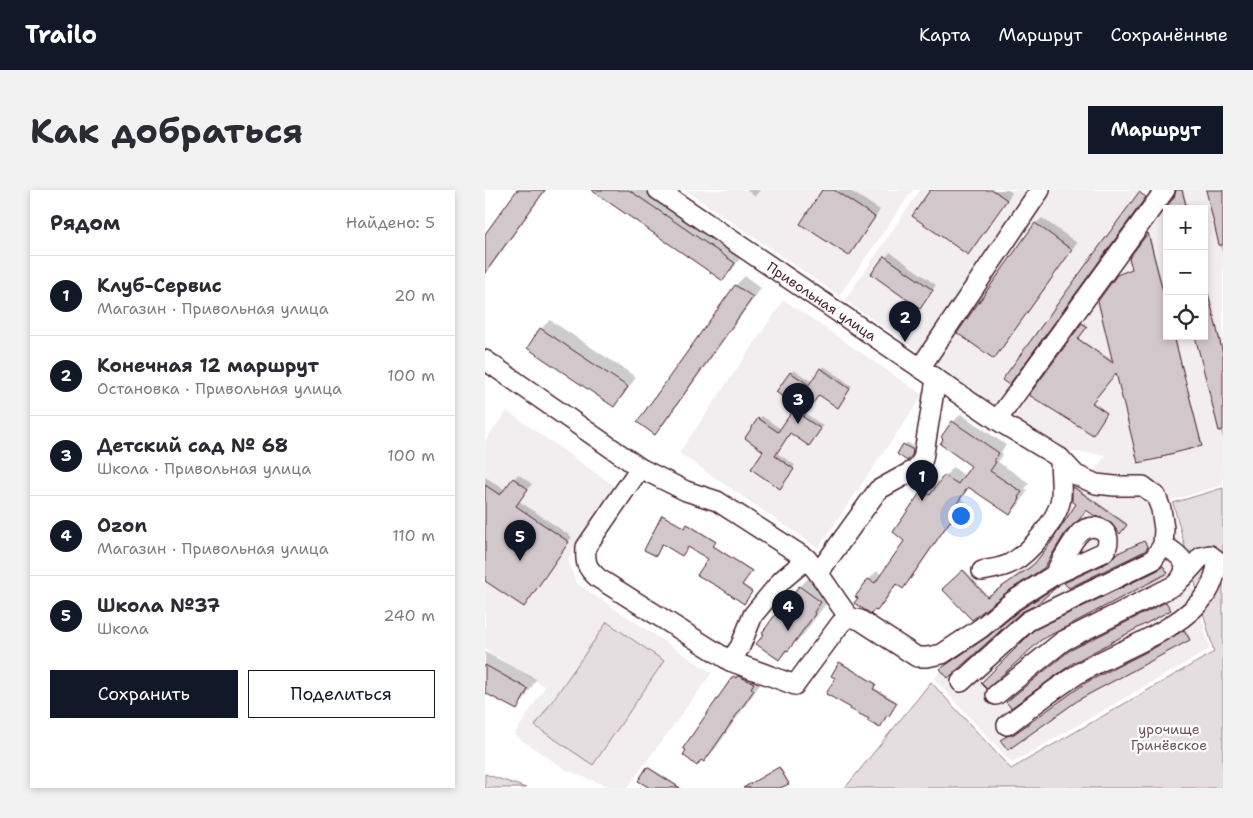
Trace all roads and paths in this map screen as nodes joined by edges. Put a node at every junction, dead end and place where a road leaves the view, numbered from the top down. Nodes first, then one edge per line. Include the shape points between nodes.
1 (658, 190) edge
2 (1040, 190) edge
3 (1165, 190) edge
4 (485, 360) edge
5 (920, 368) junction
6 (936, 379) junction
7 (997, 420) junction
8 (1060, 458) junction
9 (640, 468) junction
10 (1163, 545) junction
11 (813, 565) junction
12 (982, 571) dead end
13 (1054, 574) dead end
14 (1183, 577) junction
15 (849, 617) junction
16 (730, 661) junction
17 (961, 682) dead end
18 (996, 695) dead end
19 (1007, 725) dead end

1 - 5 street, Привольная улица
2 - 5 street
3 - 7 street
4 - 9 street
5 - 6 street, Привольная улица
6 - 7 street, Привольная улица
6 - 11 street via 923,459 916,469 878,490
7 - 8 street, Привольная улица
8 - 10 street, Привольная улица via 1076,475 1096,484 1143,486 1156,496 1164,528
8 - 12 street via 1061,498 1040,538 1010,564
9 - 11 street via 686,491 717,501
9 - 16 street via 586,547 585,560 589,570
10 - 14 street via 1179,554 1185,563
10 - 17 street via 1153,560 1028,621
11 - 15 street
11 - 16 street via 782,580 753,615 740,647
13 - 15 street via 942,654 917,657 860,620
14 - 18 street via 1175,585 1063,641
14 - 19 street via 1201,557 1210,555 1218,561 1207,593 1191,612 1082,672
15 - 16 street via 841,623 795,685

